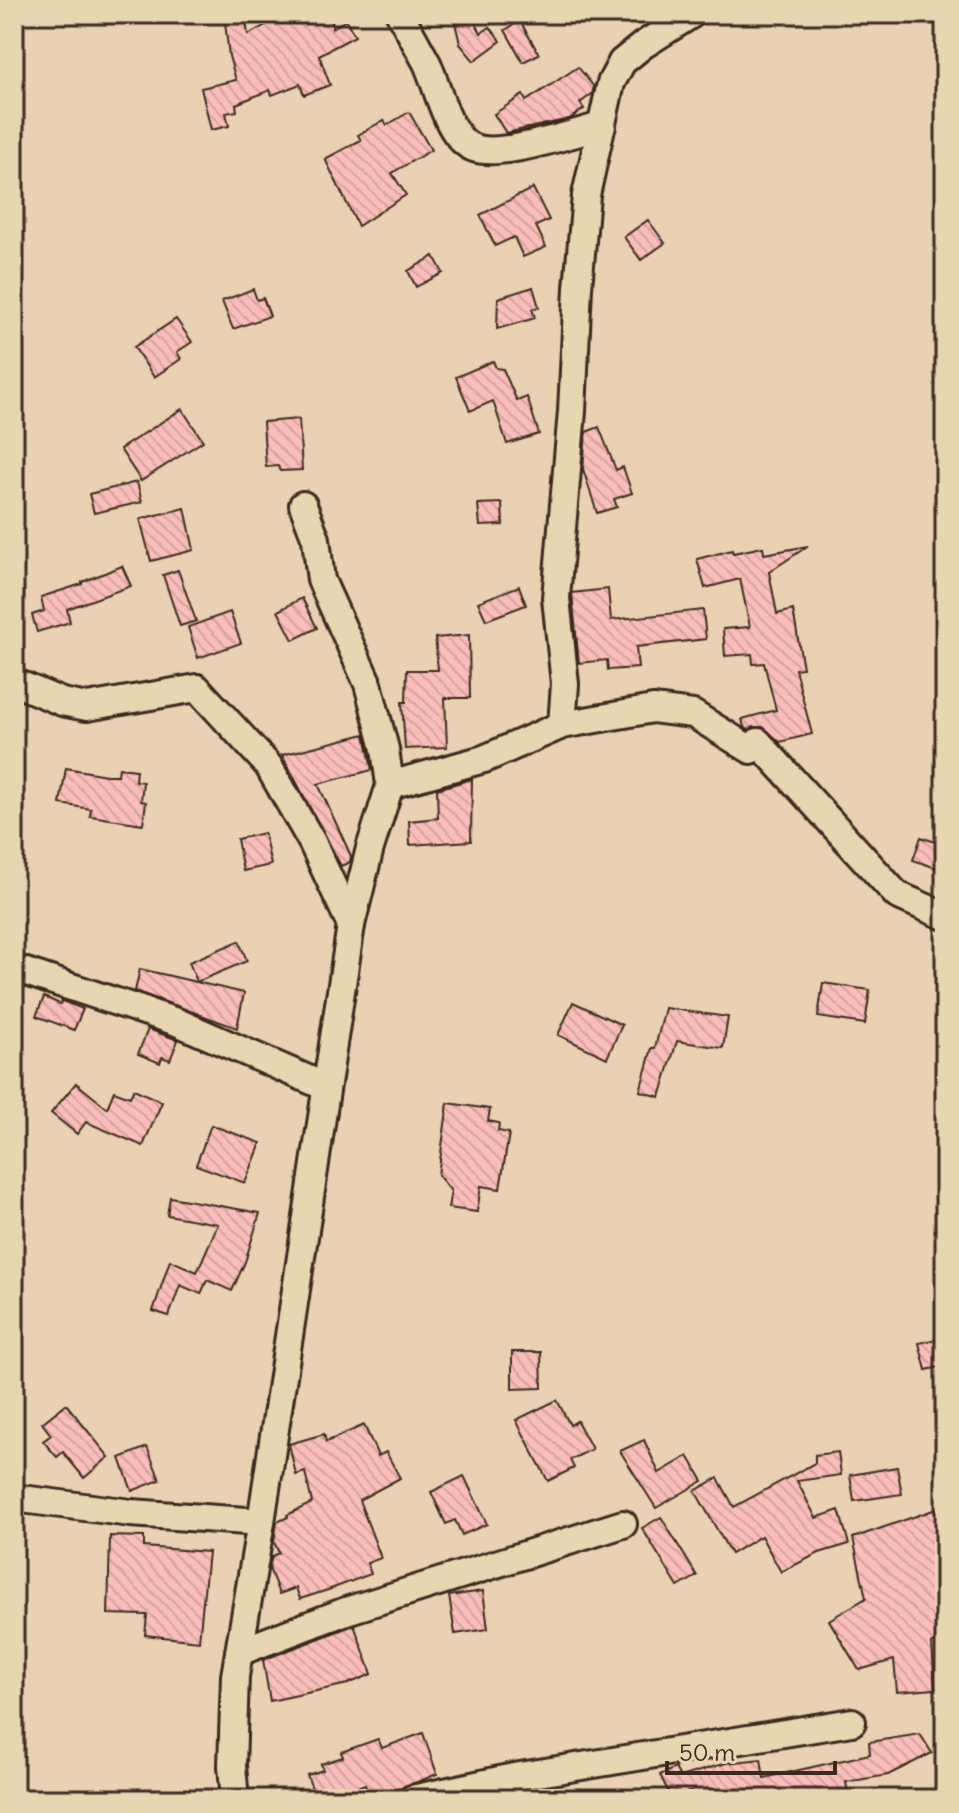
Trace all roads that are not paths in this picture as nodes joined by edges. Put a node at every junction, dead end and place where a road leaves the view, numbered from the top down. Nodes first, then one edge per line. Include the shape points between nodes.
1 (400, 14) edge
2 (692, 14) edge
3 (602, 126) junction
4 (303, 505) dead end
5 (14, 682) edge
6 (562, 725) junction
7 (390, 785) junction
8 (945, 916) edge
9 (351, 925) junction
10 (20, 970) dead end
11 (326, 1087) junction
12 (14, 1498) edge
13 (261, 1522) junction
14 (623, 1524) dead end
15 (239, 1652) junction
16 (852, 1722) dead end
17 (235, 1799) edge
18 (412, 1799) edge

1 - 3 street via 450,122 473,148 515,148
2 - 3 street via 622,62 611,83
3 - 6 street via 586,195 556,598 565,684
4 - 7 street via 316,539 321,580 368,684
5 - 9 street via 87,707 197,688 268,765
6 - 7 street via 484,759
6 - 8 street via 653,709 693,714 751,750 758,742 897,895
7 - 9 street
9 - 11 street
10 - 11 street via 177,1022
11 - 13 street
12 - 13 street
13 - 15 street
14 - 15 street via 346,1611
15 - 17 street
16 - 18 street via 514,1777

